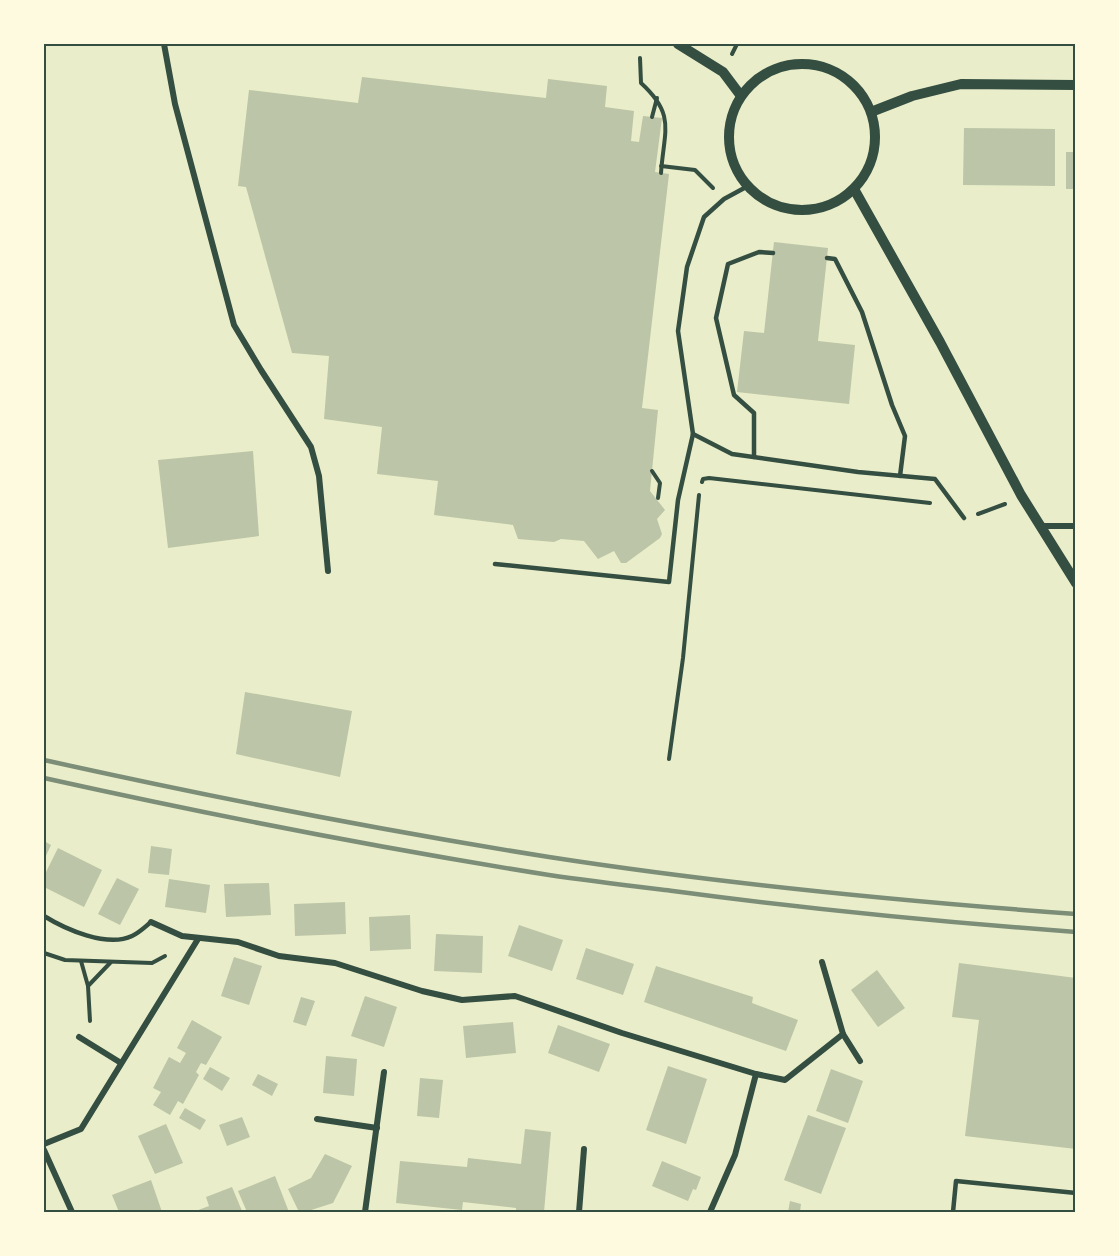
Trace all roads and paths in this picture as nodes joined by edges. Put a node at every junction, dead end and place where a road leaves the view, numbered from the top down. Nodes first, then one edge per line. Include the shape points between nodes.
1 (164, 44) edge
2 (678, 44) edge
3 (640, 58) dead end
4 (1076, 85) edge
5 (741, 96) junction
6 (657, 98) junction
7 (871, 112) junction
8 (652, 117) dead end
9 (661, 166) junction
10 (696, 170) dead end
11 (660, 173) dead end
12 (748, 186) junction
13 (854, 189) junction
14 (773, 253) dead end
15 (827, 258) dead end
16 (693, 434) junction
17 (754, 457) junction
18 (652, 471) dead end
19 (900, 476) junction
20 (1022, 495) junction
21 (657, 501) dead end
22 (964, 518) junction
23 (1041, 526) junction
24 (1076, 526) edge
25 (495, 564) dead end
26 (328, 571) dead end
27 (1076, 584) edge
28 (669, 759) dead end
29 (44, 916) edge
30 (151, 922) joint
31 (198, 939) junction
32 (81, 961) dead end
33 (111, 962) dead end
34 (822, 962) dead end
35 (88, 986) junction
36 (843, 1034) junction
37 (79, 1038) joint
38 (860, 1061) dead end
39 (122, 1063) junction
40 (384, 1072) dead end
41 (756, 1074) junction
42 (317, 1119) dead end
43 (376, 1128) junction
44 (44, 1144) edge
45 (584, 1149) dead end
46 (44, 1150) edge
47 (1076, 1193) edge
48 (72, 1212) edge
49 (364, 1212) edge
50 (579, 1212) edge
51 (710, 1212) edge
52 (953, 1212) edge

1 - 26 street via 175,104 234,325 312,447 319,476
2 - 5 street via 723,72
3 - 6 path via 641,83
4 - 7 street via 961,84 912,96
5 - 7 street via 757,79 777,68 822,66 843,76 860,92
5 - 12 street via 731,118 729,142 735,166
6 - 8 path
6 - 9 path via 666,118
7 - 13 street via 874,153 867,172
9 - 10 path
9 - 11 path
12 - 13 street via 766,201 789,209 812,209 835,202
12 - 16 lane via 724,199 704,217 687,267 678,331
13 - 20 street
14 - 17 lane via 759,252 728,264 716,318 734,395 754,413
15 - 19 lane via 836,259 862,312 905,436
16 - 17 lane via 732,454
16 - 25 lane via 678,500 669,582
17 - 19 lane
18 - 21 path via 660,483
19 - 22 lane via 935,479
20 - 22 path
20 - 23 street
22 - 28 path via 925,501 703,479
23 - 24 street
23 - 27 street
29 - 30 lane via 65,929 108,940 131,937
30 - 31 street
31 - 39 street
31 - 41 street via 238,942 279,956 335,963 422,992 462,1000 515,996
32 - 35 path
33 - 35 path
34 - 36 street
35 - 37 path via 90,1021
36 - 38 street
36 - 41 street via 785,1080
37 - 39 street
39 - 44 street via 81,1130
40 - 43 street
41 - 51 street via 735,1155
42 - 43 street
43 - 49 street
45 - 50 street
46 - 48 street
47 - 52 lane via 956,1181

